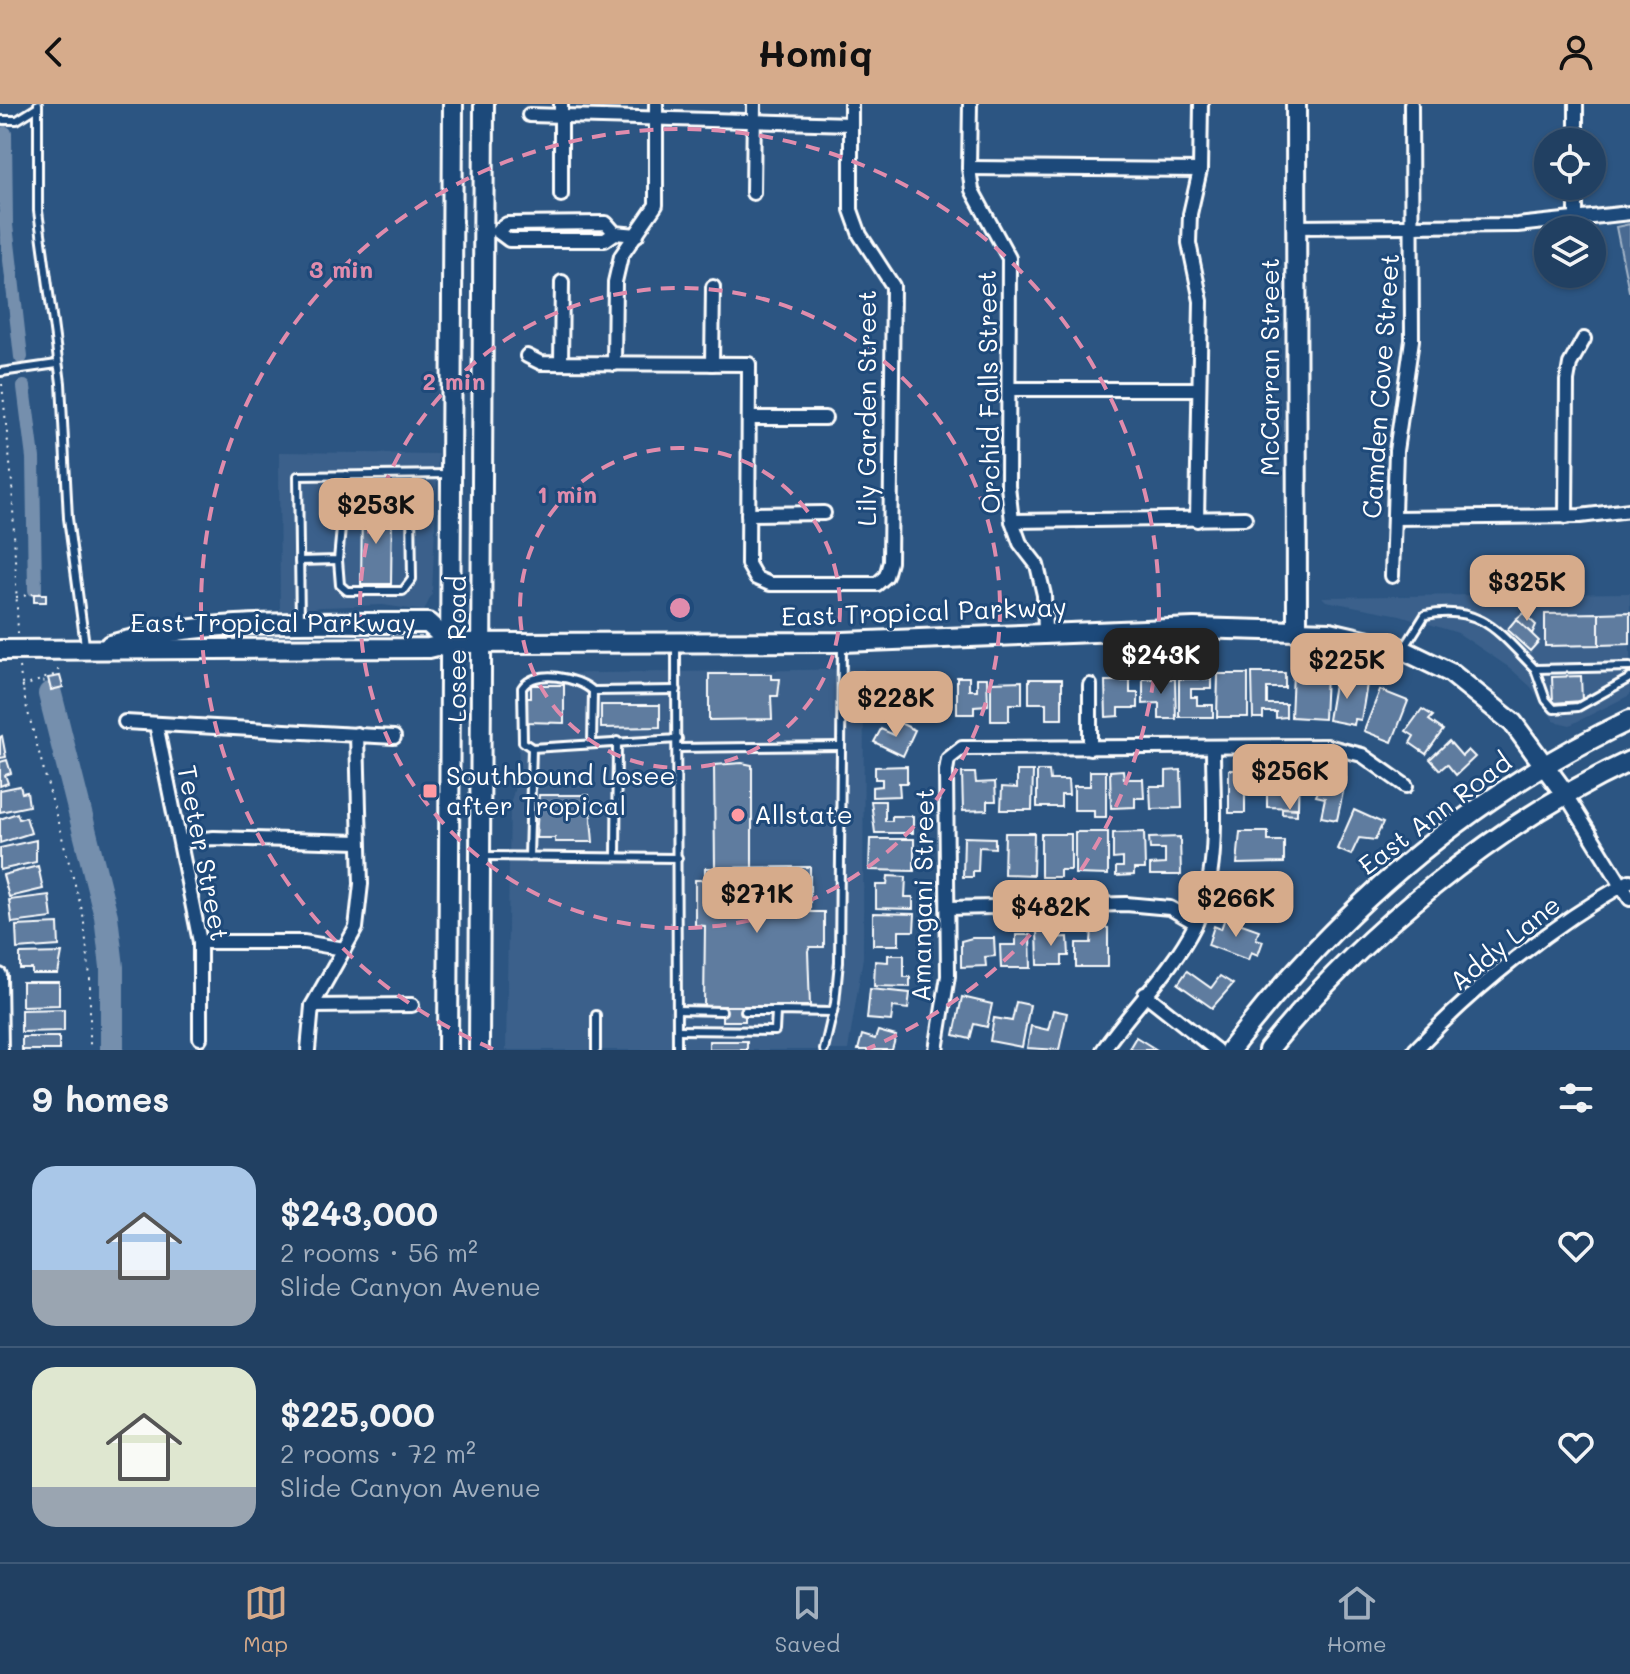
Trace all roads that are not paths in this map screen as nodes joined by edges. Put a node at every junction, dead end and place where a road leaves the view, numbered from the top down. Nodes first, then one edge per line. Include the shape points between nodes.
1 (453, 104) edge
2 (484, 104) edge
3 (656, 104) edge
4 (754, 104) edge
5 (851, 104) edge
6 (970, 104) edge
7 (1201, 104) edge
8 (1296, 104) edge
9 (1411, 104) edge
10 (1576, 104) edge
11 (38, 106) edge
12 (561, 110) edge
13 (529, 115) dead end
14 (656, 119) junction
15 (0, 120) edge
16 (754, 121) junction
17 (851, 124) junction
18 (1576, 128) edge
19 (969, 168) junction
20 (1200, 170) junction
21 (753, 193) dead end
22 (561, 195) dead end
23 (1630, 213) edge
24 (1606, 217) edge
25 (1534, 222) edge
26 (1412, 226) junction
27 (1295, 227) junction
28 (490, 231) junction
29 (637, 235) junction
30 (562, 282) dead end
31 (713, 287) dead end
32 (1584, 339) dead end
33 (527, 356) dead end
34 (561, 363) junction
35 (57, 364) junction
36 (614, 364) junction
37 (712, 364) junction
38 (1, 372) edge
39 (1010, 389) junction
40 (1198, 389) junction
41 (749, 418) junction
42 (825, 418) dead end
43 (450, 474) junction
44 (346, 475) junction
45 (345, 503) junction
46 (1630, 510) edge
47 (824, 513) dead end
48 (748, 514) junction
49 (1566, 517) junction
50 (1245, 518) dead end
51 (1394, 518) junction
52 (1197, 520) junction
53 (1012, 521) junction
54 (338, 560) junction
55 (299, 561) junction
56 (1392, 576) dead end
57 (300, 624) junction
58 (1297, 630) junction
59 (1045, 634) junction
60 (843, 642) junction
61 (450, 643) junction
62 (483, 643) junction
63 (676, 645) junction
64 (91, 649) junction
65 (9, 650) edge
66 (1403, 650) junction
67 (1630, 667) edge
68 (1535, 669) junction
69 (1630, 678) edge
70 (1090, 685) dead end
71 (677, 690) junction
72 (593, 691) junction
73 (1630, 720) edge
74 (125, 722) dead end
75 (156, 724) junction
76 (357, 734) junction
77 (394, 737) dead end
78 (678, 739) junction
79 (617, 741) junction
80 (592, 743) junction
81 (841, 746) junction
82 (532, 748) junction
83 (678, 748) junction
84 (1090, 748) junction
85 (1213, 748) junction
86 (1630, 761) edge
87 (1545, 764) junction
88 (1406, 786) dead end
89 (1566, 795) junction
90 (181, 841) junction
91 (359, 842) junction
92 (481, 855) junction
93 (529, 857) junction
94 (616, 857) junction
95 (678, 858) junction
96 (1626, 883) edge
97 (1630, 899) edge
98 (949, 908) junction
99 (1196, 923) junction
100 (200, 942) junction
101 (344, 949) junction
102 (0, 975) edge
103 (1145, 994) junction
104 (412, 1005) dead end
105 (312, 1006) junction
106 (677, 1010) junction
107 (722, 1011) dead end
108 (745, 1011) dead end
109 (776, 1011) junction
110 (833, 1012) junction
111 (596, 1015) dead end
112 (677, 1030) junction
113 (200, 1038) dead end
114 (1, 1050) edge
115 (308, 1050) edge
116 (448, 1050) edge
117 (479, 1050) edge
118 (596, 1050) edge
119 (677, 1050) edge
120 (824, 1050) edge
121 (936, 1050) edge
122 (1103, 1050) edge
123 (1216, 1050) edge
124 (1230, 1050) edge
125 (1268, 1050) edge
126 (1415, 1050) edge

1 - 43 main road, Losee Road
2 - 28 main road, Losee Road
3 - 14 street
4 - 16 street
5 - 17 street, Lily Garden Street
6 - 19 street, Orchid Falls Street
7 - 20 street
8 - 27 main road, McCarran Street
9 - 26 street, Camden Cove Street
10 - 18 street
11 - 15 lane via 17,120
11 - 35 lane via 38,211
12 - 13 street
12 - 14 street
12 - 22 street
14 - 16 street
14 - 29 street via 656,205
16 - 17 street
16 - 21 street
17 - 48 street, Lily Garden Street via 851,210 860,235 893,286 886,576 877,584 770,584 756,578 748,564
19 - 20 street
19 - 39 street, Orchid Falls Street via 980,208 1009,258
20 - 40 street via 1189,243 1201,301
23 - 24 street
25 - 26 street
26 - 27 street
26 - 51 street, Camden Cove Street via 1412,340 1396,451
27 - 58 main road, McCarran Street
28 - 29 street via 507,224 606,223 615,233
28 - 62 main road, Losee Road
29 - 36 street via 621,256 615,282
30 - 34 street
31 - 37 street
32 - 49 street via 1567,381
33 - 34 street via 541,363
34 - 36 street
35 - 38 lane
35 - 64 lane via 68,518
36 - 37 street
37 - 41 street via 749,364
39 - 40 street
39 - 53 street, Orchid Falls Street
40 - 52 street
41 - 42 street
41 - 48 street
43 - 44 lane
43 - 61 main road, Losee Road
44 - 45 lane
44 - 55 lane via 298,476
45 - 54 lane
45 - 54 lane via 411,506 412,579 403,591 347,591 340,585
46 - 49 street
47 - 48 street
49 - 51 street
50 - 52 street
51 - 56 street, Camden Cove Street
52 - 53 street
53 - 59 street, Orchid Falls Street via 1037,565
54 - 55 lane
55 - 57 lane
57 - 61 main road, East Tropical Parkway via 428,623
57 - 64 main road, East Tropical Parkway via 225,624
58 - 59 main road, East Tropical Parkway
58 - 66 main road, East Tropical Parkway via 1349,635
59 - 60 main road, East Tropical Parkway
60 - 63 main road, East Tropical Parkway
60 - 81 lane
61 - 62 main road, East Tropical Parkway
61 - 64 main road, East Tropical Parkway via 429,648
61 - 116 main road, Losee Road
62 - 63 main road, East Tropical Parkway
62 - 92 main road, Losee Road
63 - 71 lane
64 - 65 main road, East Tropical Parkway
66 - 68 lane via 1425,615 1473,614
66 - 87 main road, East Tropical Parkway via 1451,673 1496,707
67 - 68 lane
68 - 69 lane via 1554,709 1578,707
70 - 84 street
71 - 72 lane
71 - 78 lane
72 - 80 lane
72 - 82 lane via 574,680 540,676 526,681 523,742
73 - 87 main road
74 - 75 street
75 - 76 street
75 - 90 street, Teeter Street
76 - 77 street
76 - 91 street
78 - 79 lane
78 - 83 lane
79 - 80 lane
79 - 94 lane
80 - 82 lane
81 - 83 lane
81 - 110 lane via 839,962
82 - 93 lane
83 - 95 lane
84 - 85 street
84 - 98 street, Amangani Street via 962,748 948,759
85 - 88 street via 1346,749
85 - 99 street via 1211,863
86 - 89 main road
87 - 89 main road, East Tropical Parkway
87 - 124 main road, East Ann Road via 1447,831 1372,893 1315,949
89 - 96 street
89 - 125 main road via 1473,857 1377,936
90 - 91 street
90 - 100 street, Teeter Street
91 - 101 street via 356,928
92 - 93 lane
92 - 117 main road, Losee Road
93 - 94 lane
94 - 95 lane
95 - 106 lane
96 - 97 street
96 - 126 street, Addy Lane via 1508,965
98 - 99 street via 1139,905 1170,908
98 - 121 street, Amangani Street via 948,976
99 - 103 street
100 - 101 street via 304,942
100 - 113 street, Teeter Street
101 - 105 street
102 - 114 street
103 - 122 street
103 - 123 street
104 - 105 street
105 - 115 street
106 - 107 lane
106 - 112 lane
108 - 109 lane
109 - 110 lane
109 - 112 lane via 775,1031
110 - 120 lane
111 - 118 lane
112 - 119 lane

